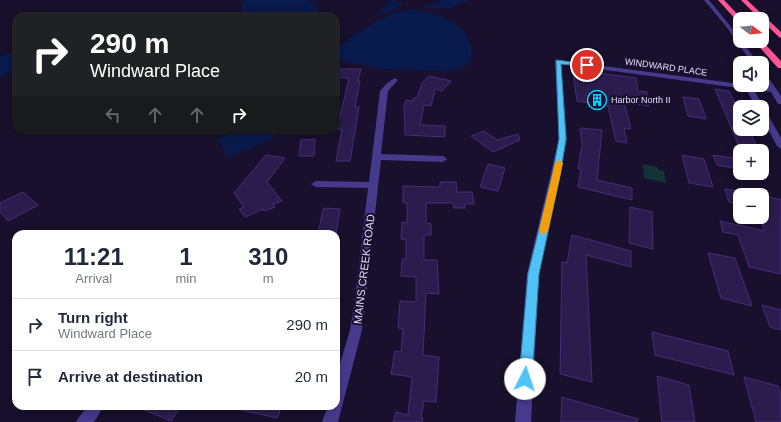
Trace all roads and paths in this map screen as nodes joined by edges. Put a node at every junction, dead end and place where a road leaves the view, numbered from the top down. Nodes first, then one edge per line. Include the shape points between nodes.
1 (706, 0) edge
2 (721, 0) edge
3 (739, 0) edge
4 (744, 0) edge
5 (754, 12) edge
6 (756, 12) edge
7 (733, 13) edge
8 (769, 25) edge
9 (781, 36) edge
10 (764, 48) edge
11 (750, 56) edge
12 (780, 65) edge
13 (395, 80) dead end
14 (769, 83) edge
15 (733, 85) edge
16 (769, 90) edge
17 (773, 90) junction
18 (781, 102) edge
19 (769, 123) edge
20 (781, 146) edge
21 (377, 157) junction
22 (443, 159) dead end
23 (316, 184) dead end
24 (374, 185) junction
25 (340, 388) edge
26 (94, 410) edge
27 (334, 410) edge
28 (84, 422) edge
29 (330, 422) edge
30 (523, 422) edge

1 - 11 street
2 - 7 highway
3 - 5 highway
4 - 6 highway
8 - 9 highway
10 - 12 highway
13 - 21 street, MAINS CREEK ROAD via 384,91
14 - 17 street
15 - 30 street, WINDWARD PLACE via 558,62 563,139 533,274
16 - 17 street, WINDWARD PLACE
17 - 18 street
19 - 20 street
21 - 22 street
21 - 24 street, MAINS CREEK ROAD
23 - 24 street
24 - 25 street, MAINS CREEK ROAD via 356,330
26 - 28 street
27 - 29 street

